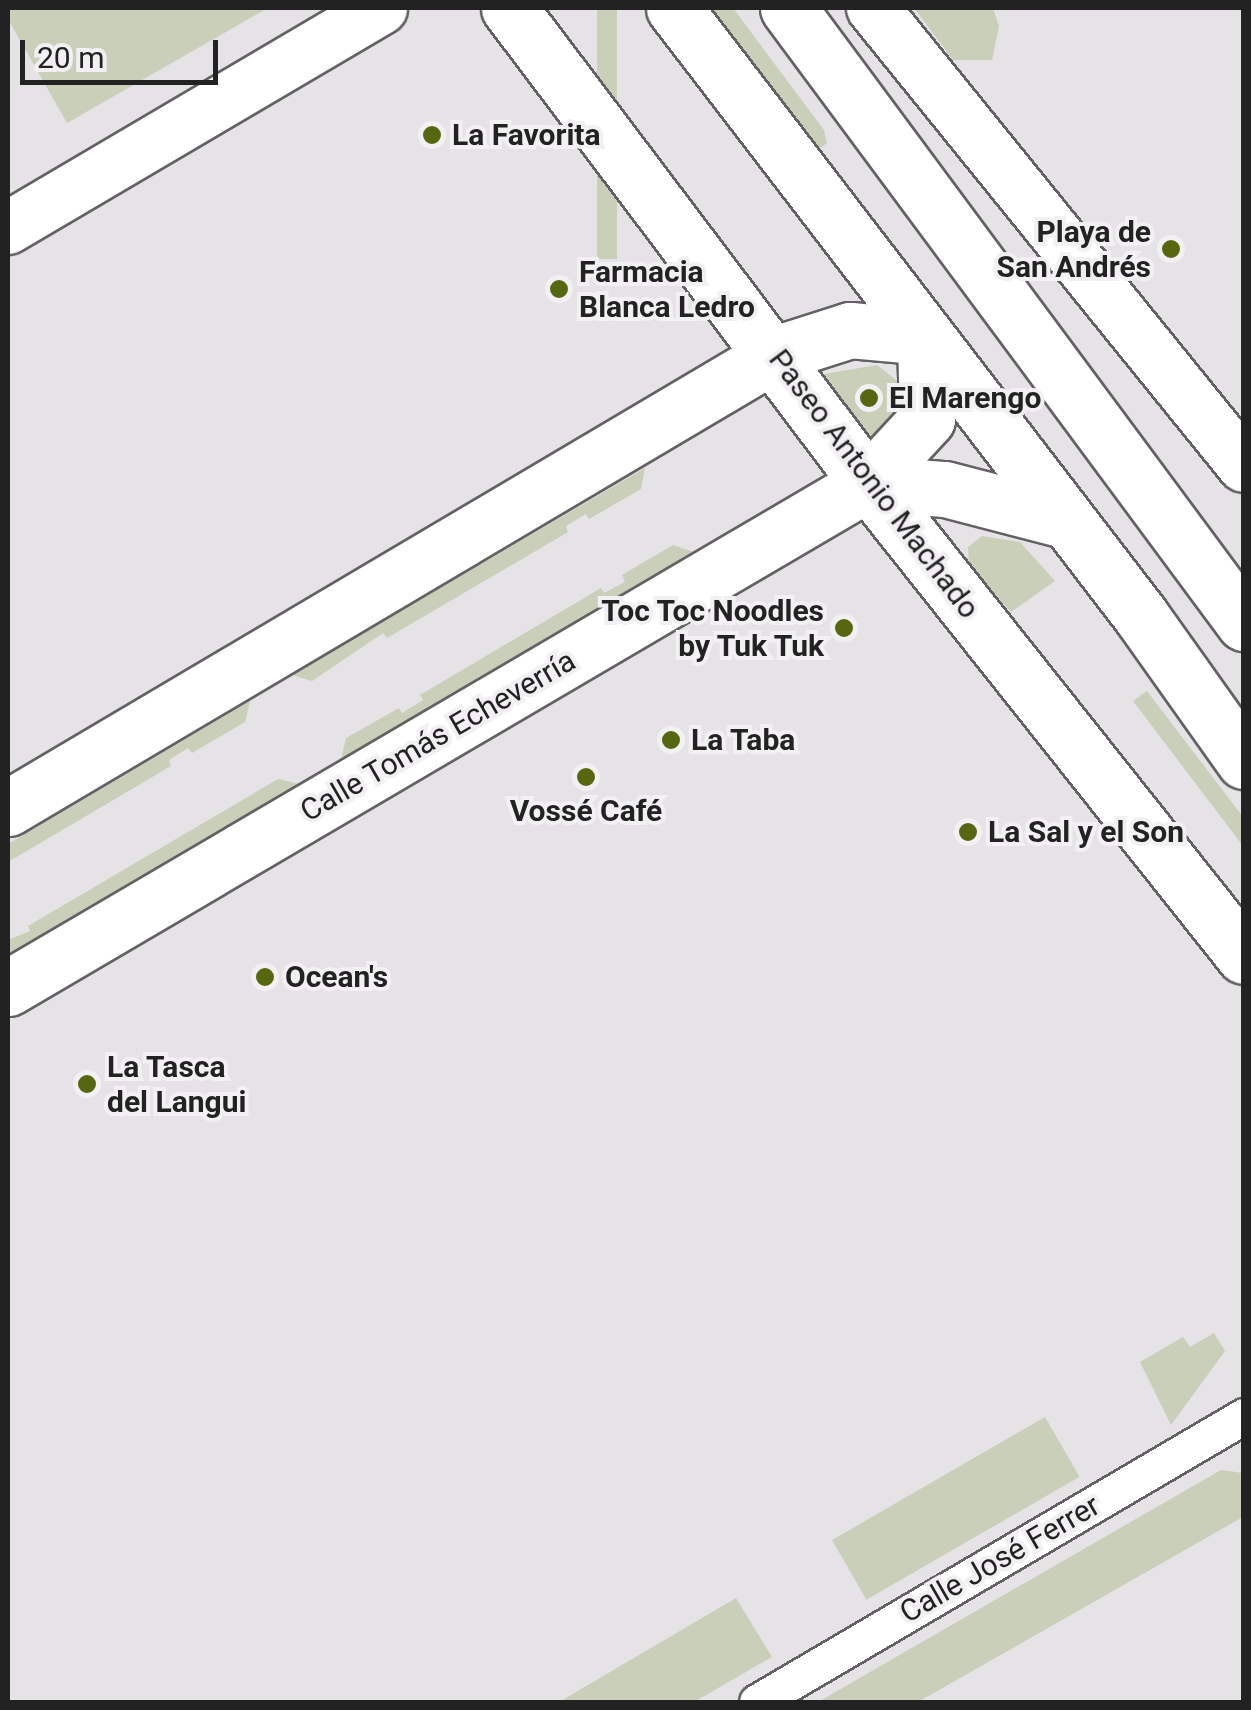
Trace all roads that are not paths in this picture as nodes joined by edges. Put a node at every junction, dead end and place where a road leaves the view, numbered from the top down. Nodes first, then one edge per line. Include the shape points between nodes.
1 (382, 8) edge
2 (509, 8) edge
3 (674, 8) edge
4 (788, 8) edge
5 (873, 8) edge
6 (8, 228) edge
7 (991, 282) junction
8 (925, 337) junction
9 (775, 354) junction
10 (1244, 466) edge
11 (868, 483) junction
12 (1064, 520) junction
13 (1244, 624) edge
14 (1244, 762) edge
15 (8, 808) edge
16 (1244, 956) edge
17 (8, 988) edge
18 (1244, 1416) edge
19 (757, 1702) edge

1 - 6 street
2 - 9 main road, Paseo Antonio Machado
3 - 8 main road
4 - 7 main road
5 - 10 street
7 - 8 main road
7 - 13 main road
8 - 9 main road via 850,330
8 - 11 main road, Calle Tomás Echeverría via 926,419
8 - 12 main road
9 - 11 main road, Paseo Antonio Machado
9 - 15 main road
11 - 12 main road via 946,490
11 - 16 main road, Paseo Antonio Machado
11 - 17 main road, Calle Tomás Echeverría
12 - 14 main road
18 - 19 lane, Calle José Ferrer

